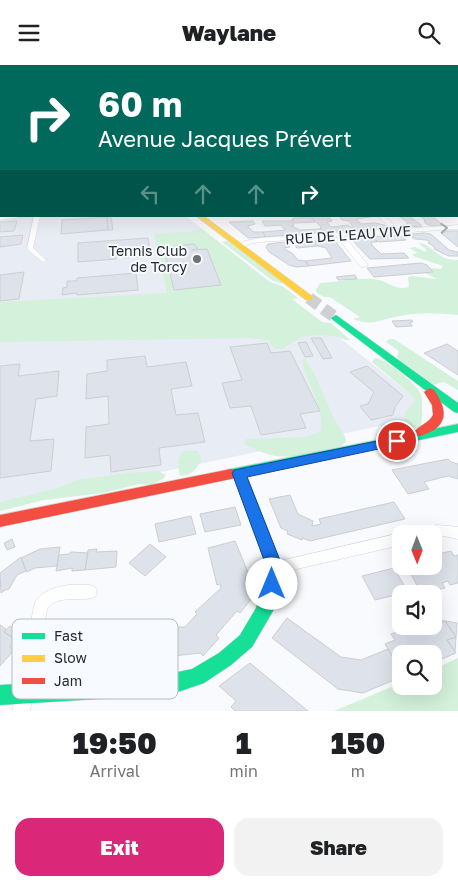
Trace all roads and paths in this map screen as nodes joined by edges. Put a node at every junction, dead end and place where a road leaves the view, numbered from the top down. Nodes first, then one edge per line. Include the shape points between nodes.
1 (12, 217) edge
2 (37, 217) edge
3 (200, 217) edge
4 (381, 217) edge
5 (0, 218) edge
6 (458, 227) edge
7 (397, 231) junction
8 (339, 235) junction
9 (240, 247) junction
10 (43, 260) dead end
11 (364, 265) dead end
12 (309, 298) tunnel mouth
13 (336, 318) tunnel mouth
14 (417, 379) junction
15 (458, 404) edge
16 (458, 409) edge
17 (458, 428) edge
18 (397, 441) junction
19 (239, 473) junction
20 (0, 521) edge
21 (442, 531) edge
22 (458, 533) edge
23 (392, 541) edge
24 (275, 568) junction
25 (90, 592) dead end
26 (38, 619) edge
27 (178, 683) edge
28 (0, 695) edge
29 (54, 699) edge
30 (23, 703) edge

1 - 5 street
2 - 10 street via 30,249
3 - 9 street
4 - 7 street
7 -> 6 street, RUE DE L'EAU VIVE
7 - 8 street, RUE DE L'EAU VIVE
8 - 9 street, RUE DE L'EAU VIVE via 255,241
8 - 11 street
9 - 12 street
13 - 14 street
14 - 15 street
14 - 16 street
14 - 18 street via 438,401 440,416 429,428
17 - 18 street
18 - 19 street
19 - 20 street
19 - 24 street
21 - 22 street
23 - 24 street
24 - 27 street via 264,611 246,641 198,676
25 - 26 street via 53,594 44,599
28 - 30 street
29 - 30 street

